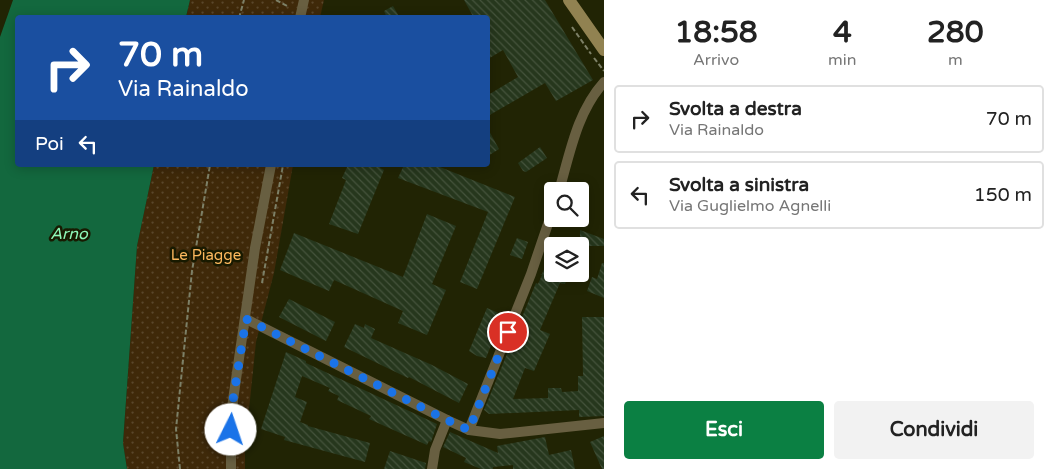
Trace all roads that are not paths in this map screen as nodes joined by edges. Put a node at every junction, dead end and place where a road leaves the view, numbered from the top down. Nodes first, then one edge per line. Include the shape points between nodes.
1 (304, 0) edge
2 (569, 0) edge
3 (301, 15) edge
4 (604, 50) edge
5 (604, 82) edge
6 (271, 167) edge
7 (562, 182) edge
8 (547, 227) edge
9 (246, 319) junction
10 (447, 420) junction
11 (604, 423) edge
12 (469, 430) junction
13 (231, 469) edge
14 (432, 469) edge

1 - 3 street
2 - 4 main road
5 - 7 street via 591,98 579,122
6 - 9 street
8 - 12 street
9 - 10 street
9 - 13 street via 233,400
10 - 12 street
10 - 14 street via 435,450
11 - 12 street via 500,434

